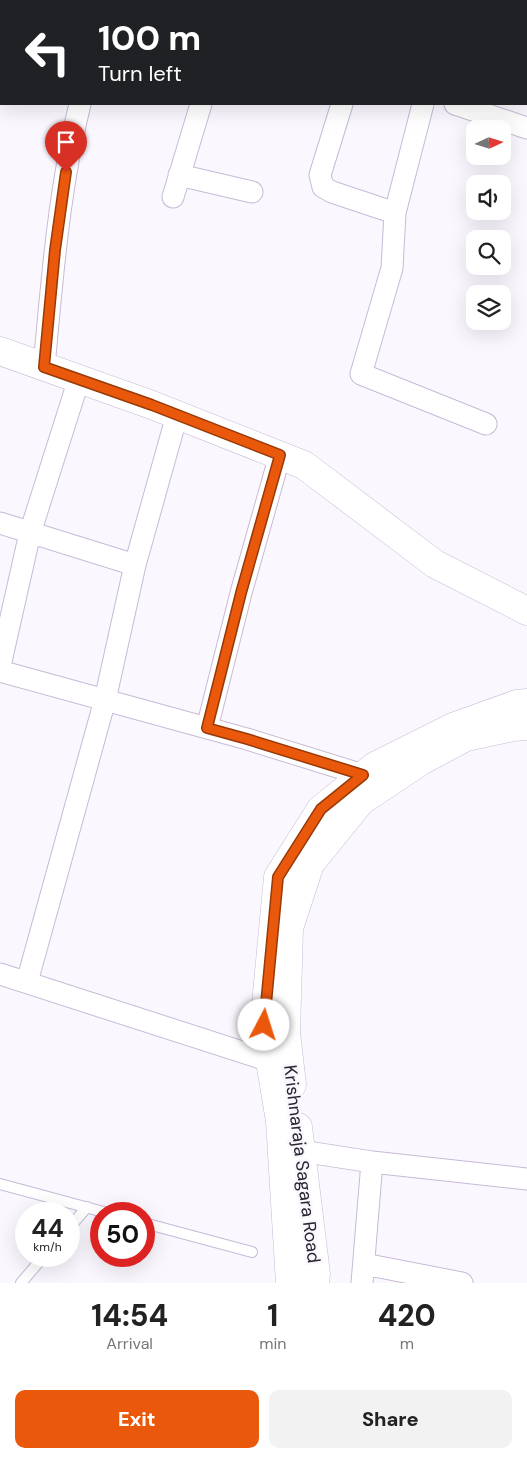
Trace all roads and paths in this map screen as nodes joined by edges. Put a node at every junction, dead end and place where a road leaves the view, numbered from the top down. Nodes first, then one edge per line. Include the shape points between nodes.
1 (80, 105) edge
2 (201, 105) edge
3 (342, 105) edge
4 (423, 105) edge
5 (458, 105) edge
6 (527, 128) edge
7 (179, 175) junction
8 (252, 192) dead end
9 (173, 197) dead end
10 (395, 213) junction
11 (0, 351) edge
12 (44, 367) junction
13 (79, 379) junction
14 (177, 415) junction
15 (486, 424) dead end
16 (280, 455) junction
17 (0, 523) edge
18 (30, 533) junction
19 (135, 565) junction
20 (527, 611) edge
21 (0, 666) edge
22 (0, 671) edge
23 (105, 700) junction
24 (527, 703) edge
25 (527, 726) edge
26 (207, 728) junction
27 (363, 775) junction
28 (0, 974) edge
29 (27, 982) junction
30 (270, 1061) junction
31 (301, 1152) junction
32 (372, 1162) junction
33 (527, 1179) edge
34 (0, 1184) edge
35 (87, 1207) junction
36 (90, 1208) edge
37 (80, 1215) edge
38 (155, 1226) edge
39 (252, 1252) dead end
40 (35, 1267) edge
41 (363, 1273) edge
42 (21, 1283) edge
43 (290, 1283) edge
44 (315, 1283) edge
45 (462, 1283) edge

1 - 12 street via 72,134 55,250
2 - 7 street
3 - 10 street via 320,175 323,187
4 - 10 street
5 - 6 street
7 - 8 street
7 - 9 street
10 - 15 street via 392,268 361,374
11 - 12 main road
12 - 13 main road
13 - 14 main road
13 - 18 street
14 - 16 main road
14 - 19 street
16 - 20 main road via 304,465 435,564
16 - 26 street
17 - 18 street
18 - 19 street
18 - 21 street
19 - 23 street
22 - 23 street
23 - 26 street
23 - 29 street
24 - 27 main road, Krishnaraja Sagara Road via 453,727
25 - 31 main road, Krishnaraja Sagara Road via 466,737 420,761 361,801 310,864 289,928 286,1032
26 - 27 street
27 - 30 main road, Krishnaraja Sagara Road via 321,809 278,877 264,1025
28 - 29 street
29 - 30 street
30 - 43 main road, Krishnaraja Sagara Road via 280,1121
31 - 32 street
31 - 44 main road, Krishnaraja Sagara Road
32 - 33 street
32 - 41 street
34 - 35 lane
35 - 36 lane
35 - 37 lane
38 - 39 lane
40 - 42 lane
41 - 45 street

